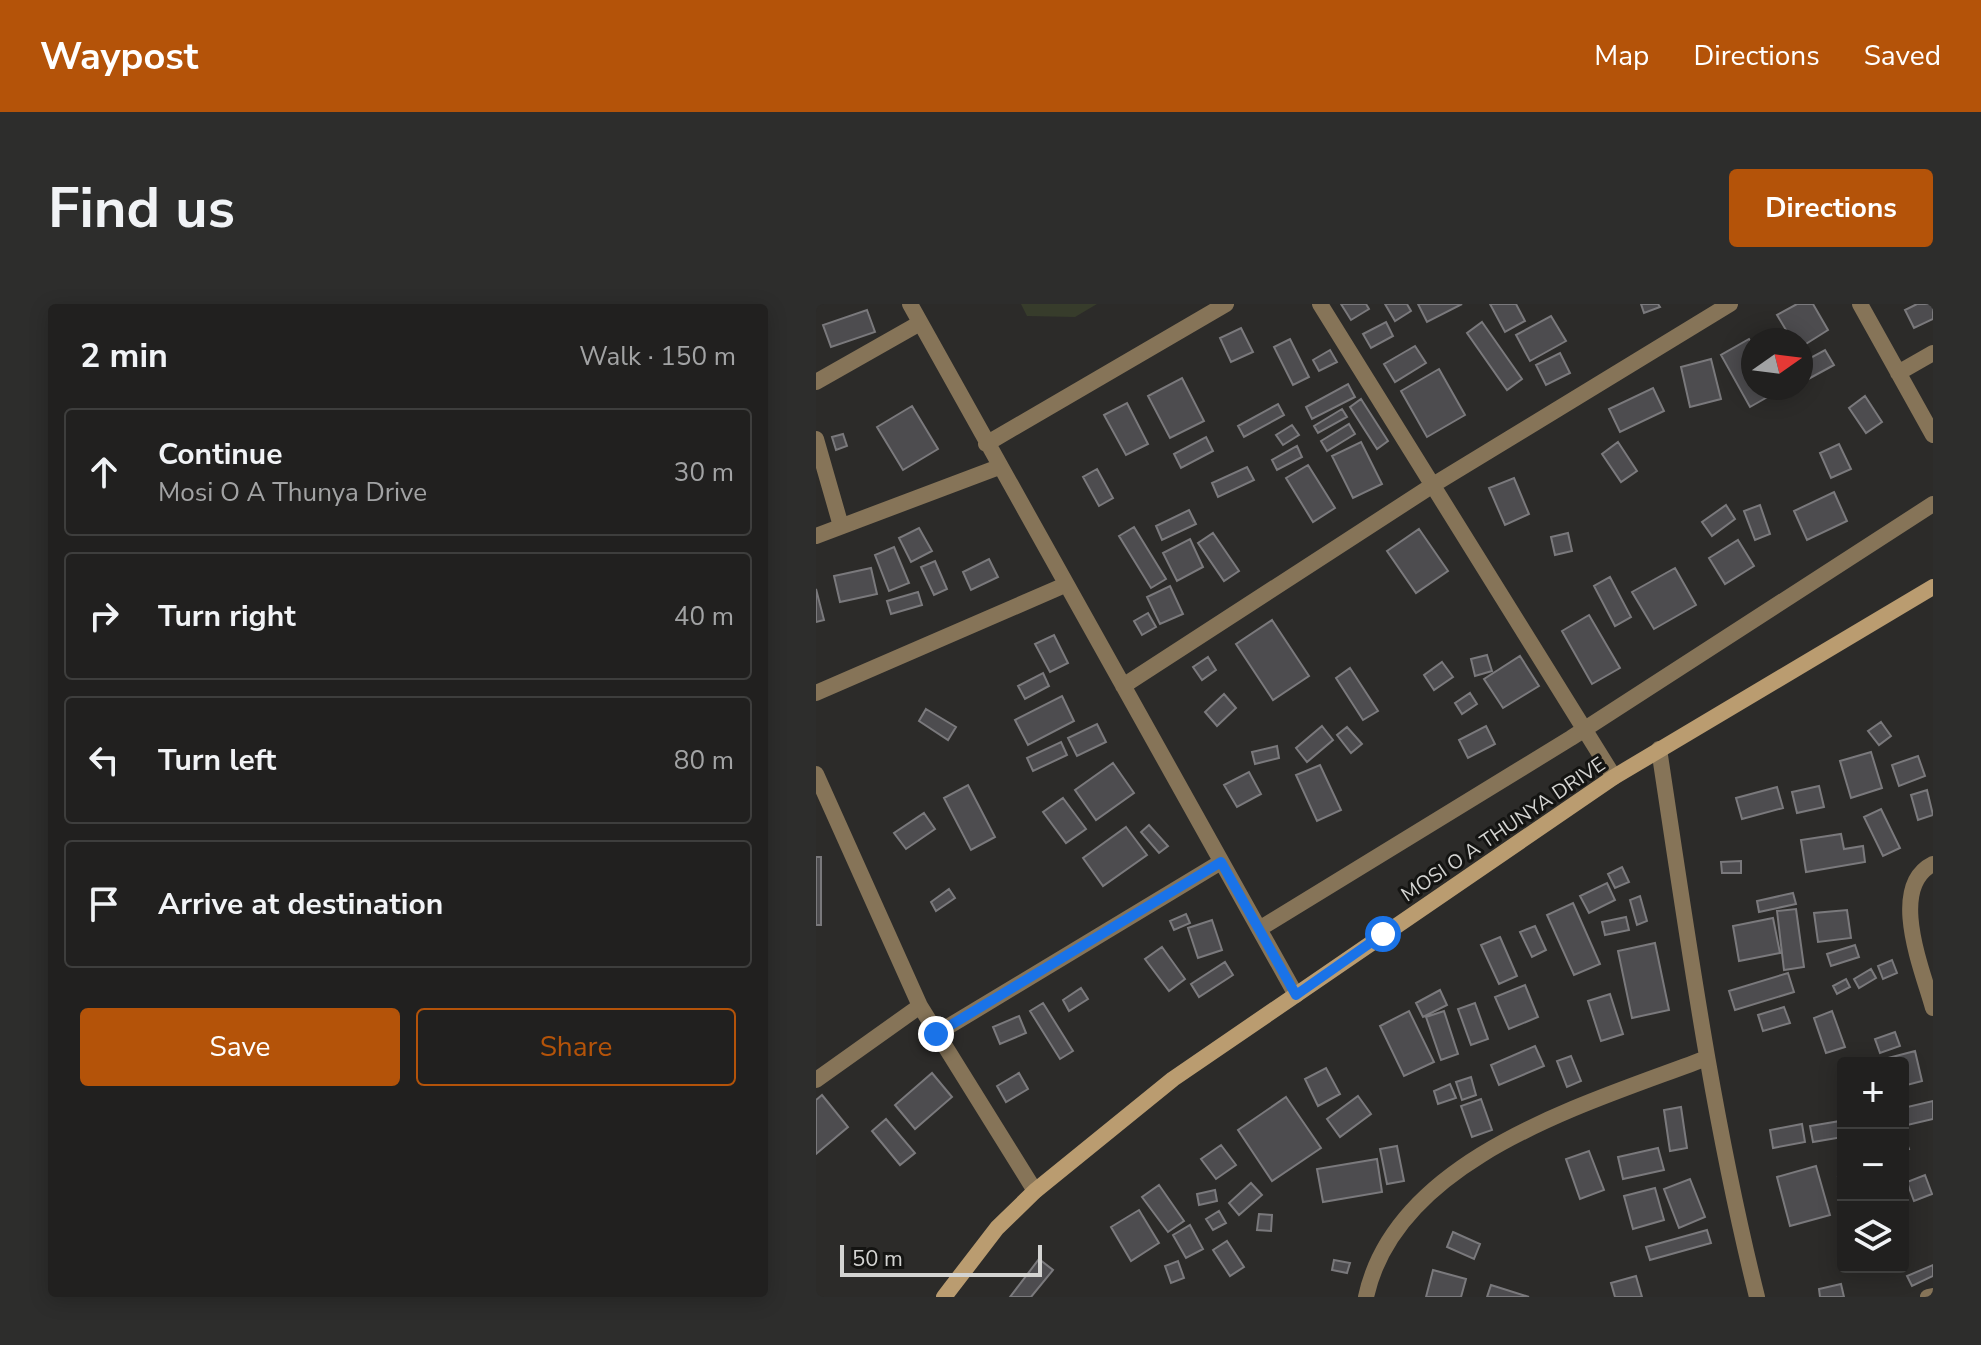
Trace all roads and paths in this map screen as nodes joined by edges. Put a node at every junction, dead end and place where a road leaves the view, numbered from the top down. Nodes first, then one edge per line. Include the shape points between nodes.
1 (910, 304) edge
2 (1226, 304) edge
3 (1320, 304) edge
4 (1730, 304) edge
5 (1860, 304) edge
6 (920, 323) junction
7 (1933, 353) edge
8 (1898, 373) junction
9 (816, 382) edge
10 (1933, 435) edge
11 (816, 439) edge
12 (986, 444) junction
13 (999, 467) junction
14 (1433, 485) junction
15 (1933, 504) edge
16 (841, 526) junction
17 (816, 536) edge
18 (1065, 585) junction
19 (1933, 587) edge
20 (1123, 686) junction
21 (816, 693) edge
22 (1584, 730) junction
23 (1659, 749) junction
24 (816, 774) edge
25 (1614, 777) junction
26 (1221, 862) junction
27 (1933, 864) edge
28 (1259, 929) junction
29 (1296, 995) junction
30 (920, 1006) junction
31 (1933, 1008) edge
32 (936, 1034) junction
33 (1707, 1058) junction
34 (816, 1080) edge
35 (1035, 1191) junction
36 (944, 1297) edge
37 (1366, 1297) edge
38 (1757, 1297) edge

1 - 6 street
2 - 12 street
3 - 14 street
4 - 14 street
5 - 8 street
6 - 9 street
6 - 12 street
7 - 8 street
8 - 10 street
11 - 16 street
12 - 13 street
13 - 16 street
13 - 18 street
14 - 20 street
14 - 22 street
15 - 22 street
16 - 17 street
18 - 20 street
18 - 21 street
19 - 23 street, MOSI O A THUNYA DRIVE
20 - 26 street
22 - 25 street
22 - 28 street
23 - 25 street, MOSI O A THUNYA DRIVE
23 - 33 street
24 - 30 street
25 - 29 street, MOSI O A THUNYA DRIVE
26 - 28 street
26 - 32 street
27 - 31 street via 1913,885 1910,904
28 - 29 street
29 - 35 street, MOSI O A THUNYA DRIVE via 1173,1079
30 - 32 street
30 - 34 street
32 - 35 street
33 - 37 street via 1574,1110 1488,1151 1447,1178 1411,1209 1386,1242
33 - 38 street
35 - 36 street, MOSI O A THUNYA DRIVE via 997,1228

